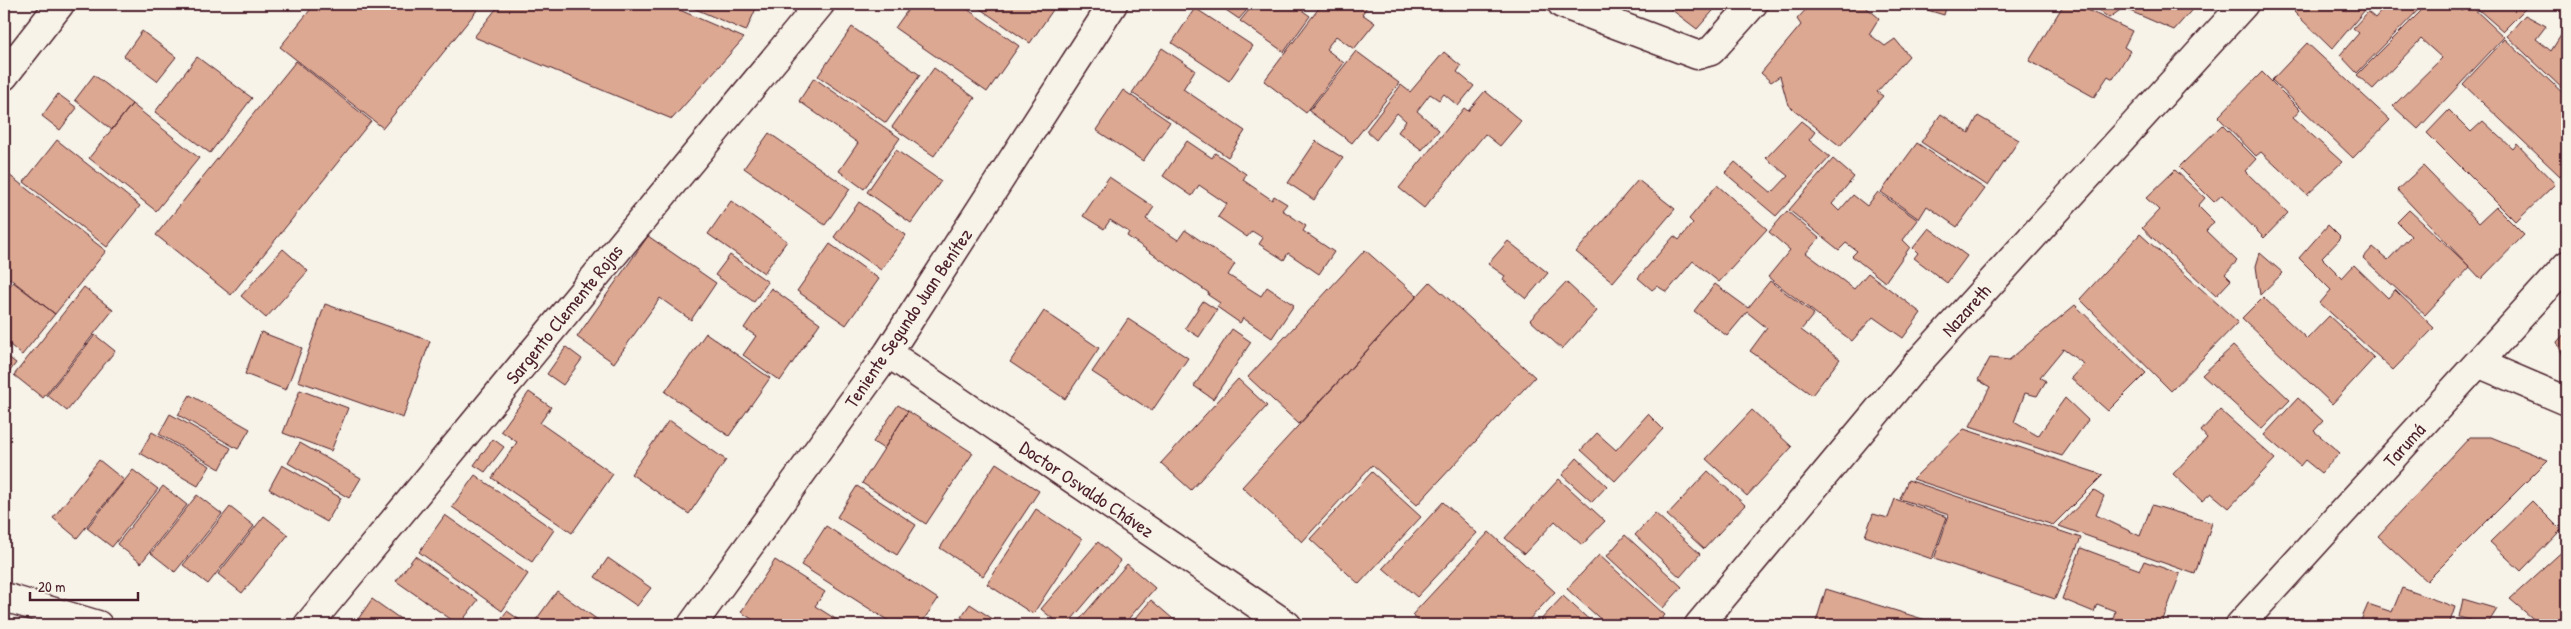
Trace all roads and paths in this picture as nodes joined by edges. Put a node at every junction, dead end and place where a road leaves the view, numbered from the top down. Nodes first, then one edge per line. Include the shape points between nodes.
1 (60, 4) edge
2 (820, 4) edge
3 (1113, 4) edge
4 (1562, 4) edge
5 (1753, 4) edge
6 (2244, 4) edge
7 (4, 76) edge
8 (2567, 265) edge
9 (888, 353) junction
10 (2478, 364) junction
11 (2567, 401) edge
12 (4, 597) edge
13 (98, 625) edge
14 (308, 625) edge
15 (692, 625) edge
16 (1287, 625) edge
17 (1699, 625) edge
18 (2240, 625) edge

1 - 7 street
2 - 14 street, Sargento Clemente Rojas
3 - 9 street, Teniente Segundo Juan Benítez
4 - 5 street via 1697,55 1711,50
6 - 17 street, Nazareth via 1916,365
8 - 10 street, Tarumá
9 - 15 street, Teniente Segundo Juan Benítez
9 - 16 street, Doctor Osvaldo Chávez
10 - 11 street
10 - 18 street, Tarumá
12 - 13 street

